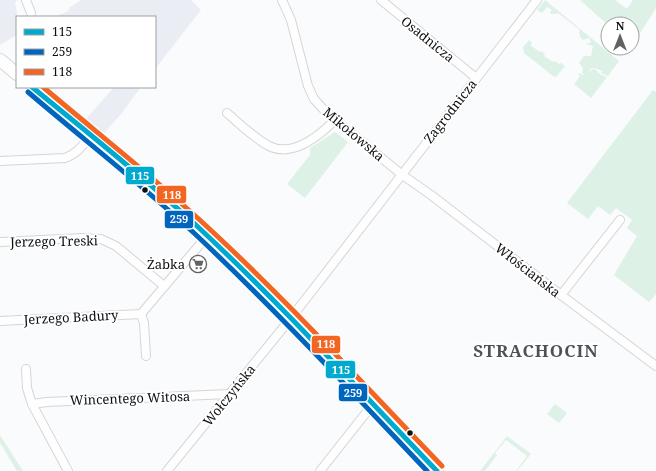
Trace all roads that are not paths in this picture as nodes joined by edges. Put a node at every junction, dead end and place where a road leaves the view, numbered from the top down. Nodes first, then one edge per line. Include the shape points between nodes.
1 (26, 0) edge
2 (282, 0) edge
3 (381, 0) edge
4 (536, 0) edge
5 (31, 13) dead end
6 (0, 60) edge
7 (16, 73) edge
8 (476, 78) junction
9 (33, 88) edge
10 (227, 114) dead end
11 (335, 120) junction
12 (90, 136) junction
13 (0, 161) edge
14 (402, 174) junction
15 (620, 220) dead end
16 (207, 236) junction
17 (0, 242) edge
18 (164, 286) junction
19 (561, 295) junction
20 (141, 314) junction
21 (291, 318) junction
22 (0, 321) edge
23 (146, 356) dead end
24 (656, 366) edge
25 (26, 369) dead end
26 (229, 394) junction
27 (32, 404) junction
28 (373, 404) junction
29 (68, 471) edge
30 (167, 471) edge
31 (320, 471) edge
32 (437, 471) edge

1 - 5 street
2 - 11 street, Mikołowska via 291,20 308,86 314,99
3 - 8 street, Osadnicza
4 - 8 street, Zagrodnicza
6 - 7 main road
8 - 14 street, Zagrodnicza
9 - 12 main road
10 - 11 street via 260,141 281,149 303,144
11 - 14 street, Mikołowska
12 - 13 street via 77,152 64,158
12 - 16 main road
14 - 19 street, Włościańska
14 - 21 street, Zagrodnicza
15 - 19 street
16 - 18 street
16 - 21 main road
17 - 18 street, Jerzego Treski via 102,239 116,246
18 - 20 street
19 - 24 street, Włościańska
20 - 22 street, Jerzego Badury
20 - 23 street
21 - 26 street, Wołczyńska
21 - 28 main road
25 - 27 street via 27,388
26 - 27 street, Wincentego Witosa
26 - 30 street, Wołczyńska
27 - 29 street
28 - 31 street
28 - 32 main road

